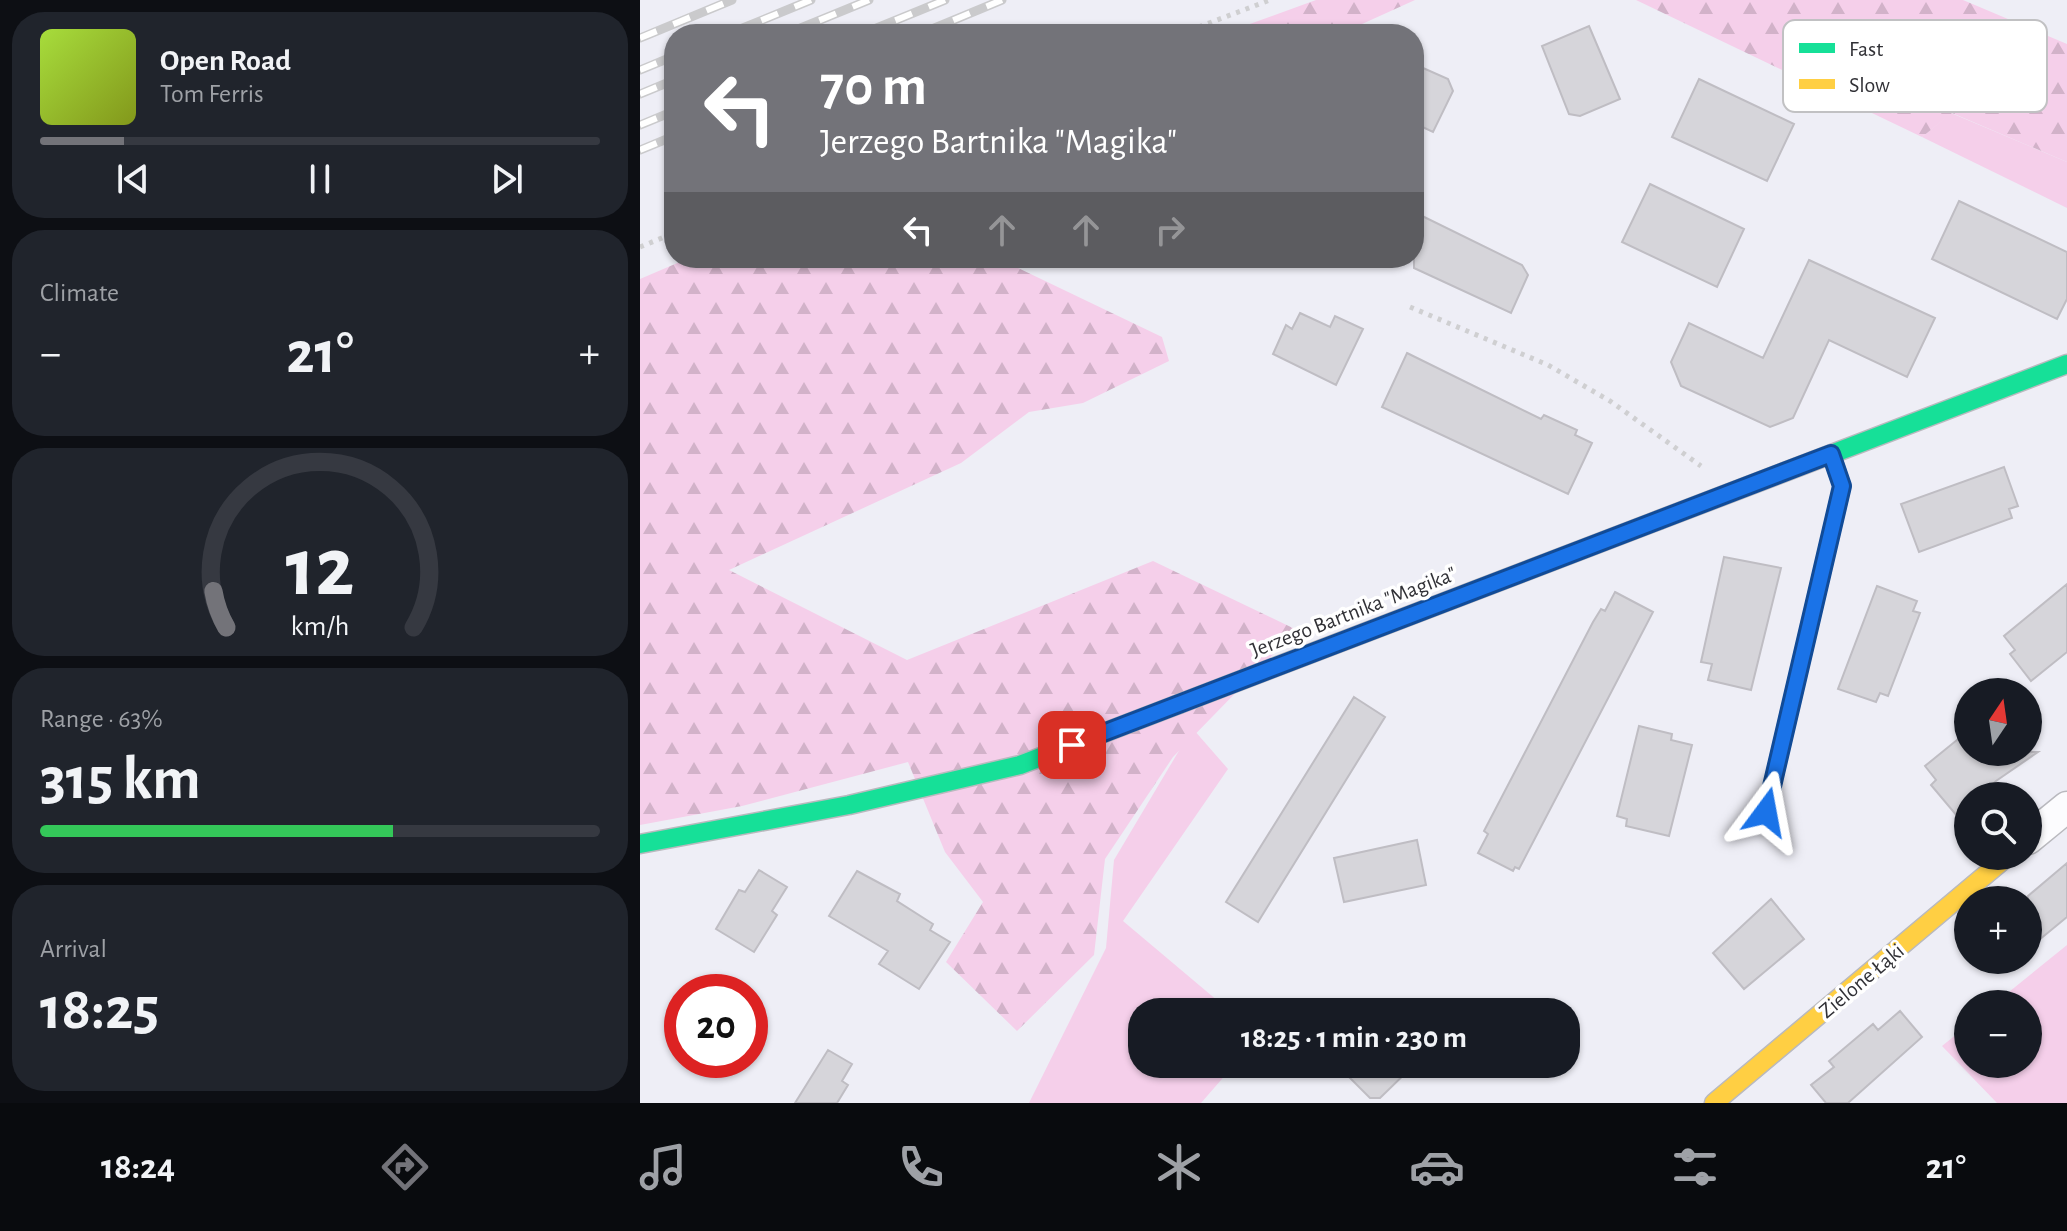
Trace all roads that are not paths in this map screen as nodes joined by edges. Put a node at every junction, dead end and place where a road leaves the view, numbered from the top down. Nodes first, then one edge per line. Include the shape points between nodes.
1 (2067, 364) edge
2 (1831, 454) junction
3 (2067, 807) edge
4 (1766, 812) dead end
5 (2042, 828) edge
6 (640, 844) edge
7 (1991, 870) edge
8 (1714, 1103) edge

1 - 2 street, Jerzego Bartnika "Magika"
2 - 4 lane via 1842,486
2 - 6 street, Jerzego Bartnika "Magika" via 1020,765 849,805
3 - 5 street
7 - 8 street, Zielone Łąki

